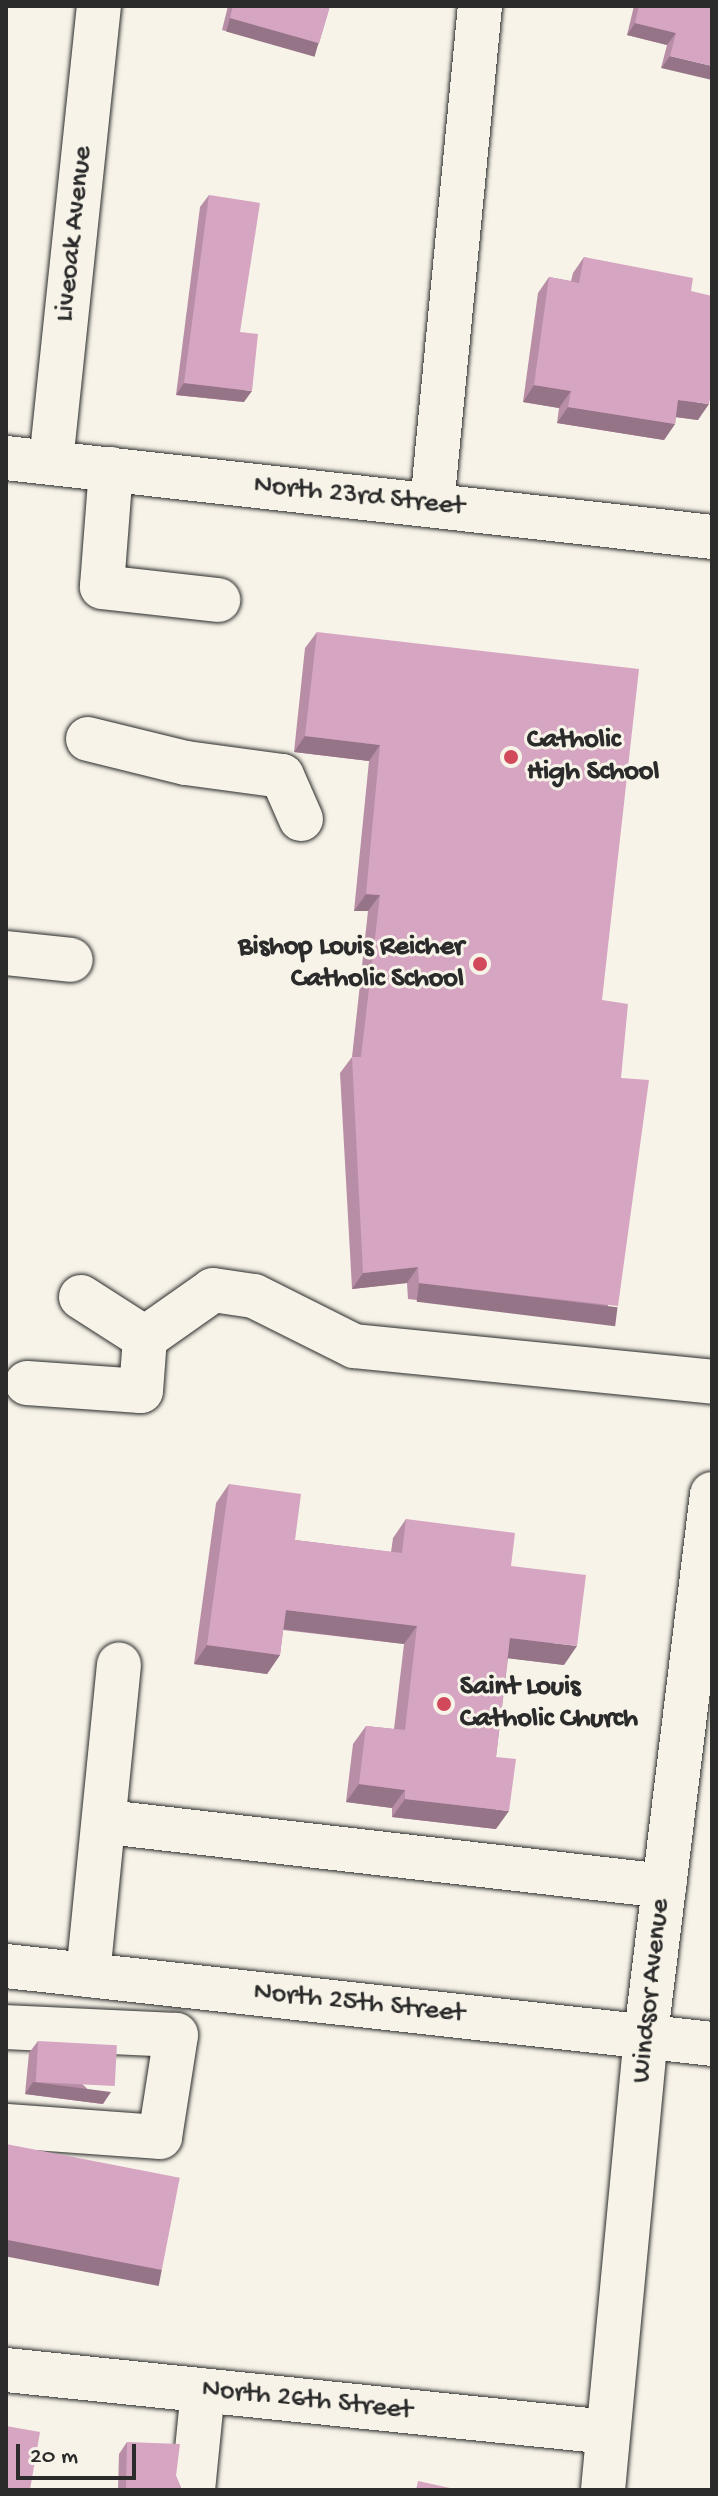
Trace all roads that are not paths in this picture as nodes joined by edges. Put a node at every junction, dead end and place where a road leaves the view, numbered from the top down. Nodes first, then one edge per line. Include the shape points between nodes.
1 (99, 6) edge
2 (480, 6) edge
3 (6, 458) edge
4 (51, 462) junction
5 (111, 469) junction
6 (432, 505) junction
7 (712, 537) edge
8 (218, 600) dead end
9 (88, 739) dead end
10 (301, 819) dead end
11 (6, 953) edge
12 (71, 960) dead end
13 (81, 1297) dead end
14 (145, 1338) junction
15 (712, 1382) edge
16 (27, 1383) dead end
17 (712, 1494) edge
18 (119, 1665) dead end
19 (107, 1822) junction
20 (664, 1886) junction
21 (6, 1966) edge
22 (88, 1975) junction
23 (144, 1981) junction
24 (6, 2027) edge
25 (137, 2032) junction
26 (646, 2034) junction
27 (712, 2044) edge
28 (6, 2126) edge
29 (6, 2370) edge
30 (203, 2390) junction
31 (608, 2432) junction
32 (193, 2490) edge
33 (603, 2490) edge

1 - 4 street, Liveoak Avenue
2 - 6 street
3 - 4 street, North 23rd Street
4 - 5 street, North 23rd Street
5 - 6 street, North 23rd Street
5 - 8 street via 102,587
6 - 7 street, North 23rd Street
9 - 10 street via 186,763 282,776
11 - 12 street
13 - 14 street
14 - 15 street via 213,1290 254,1296 354,1346
14 - 16 street via 141,1391
17 - 20 street, Windsor Avenue
18 - 19 street
19 - 20 street
19 - 22 street
20 - 26 street, Windsor Avenue
21 - 22 street, North 25th Street
22 - 23 street, North 25th Street
23 - 25 street
23 - 26 street, North 25th Street
24 - 25 street via 65,2040
25 - 28 street via 176,2035 160,2137 55,2114
26 - 27 street, North 25th Street
26 - 31 street, Windsor Avenue
29 - 30 street, North 26th Street
30 - 31 street, North 26th Street
30 - 32 street
31 - 33 street, Windsor Avenue

